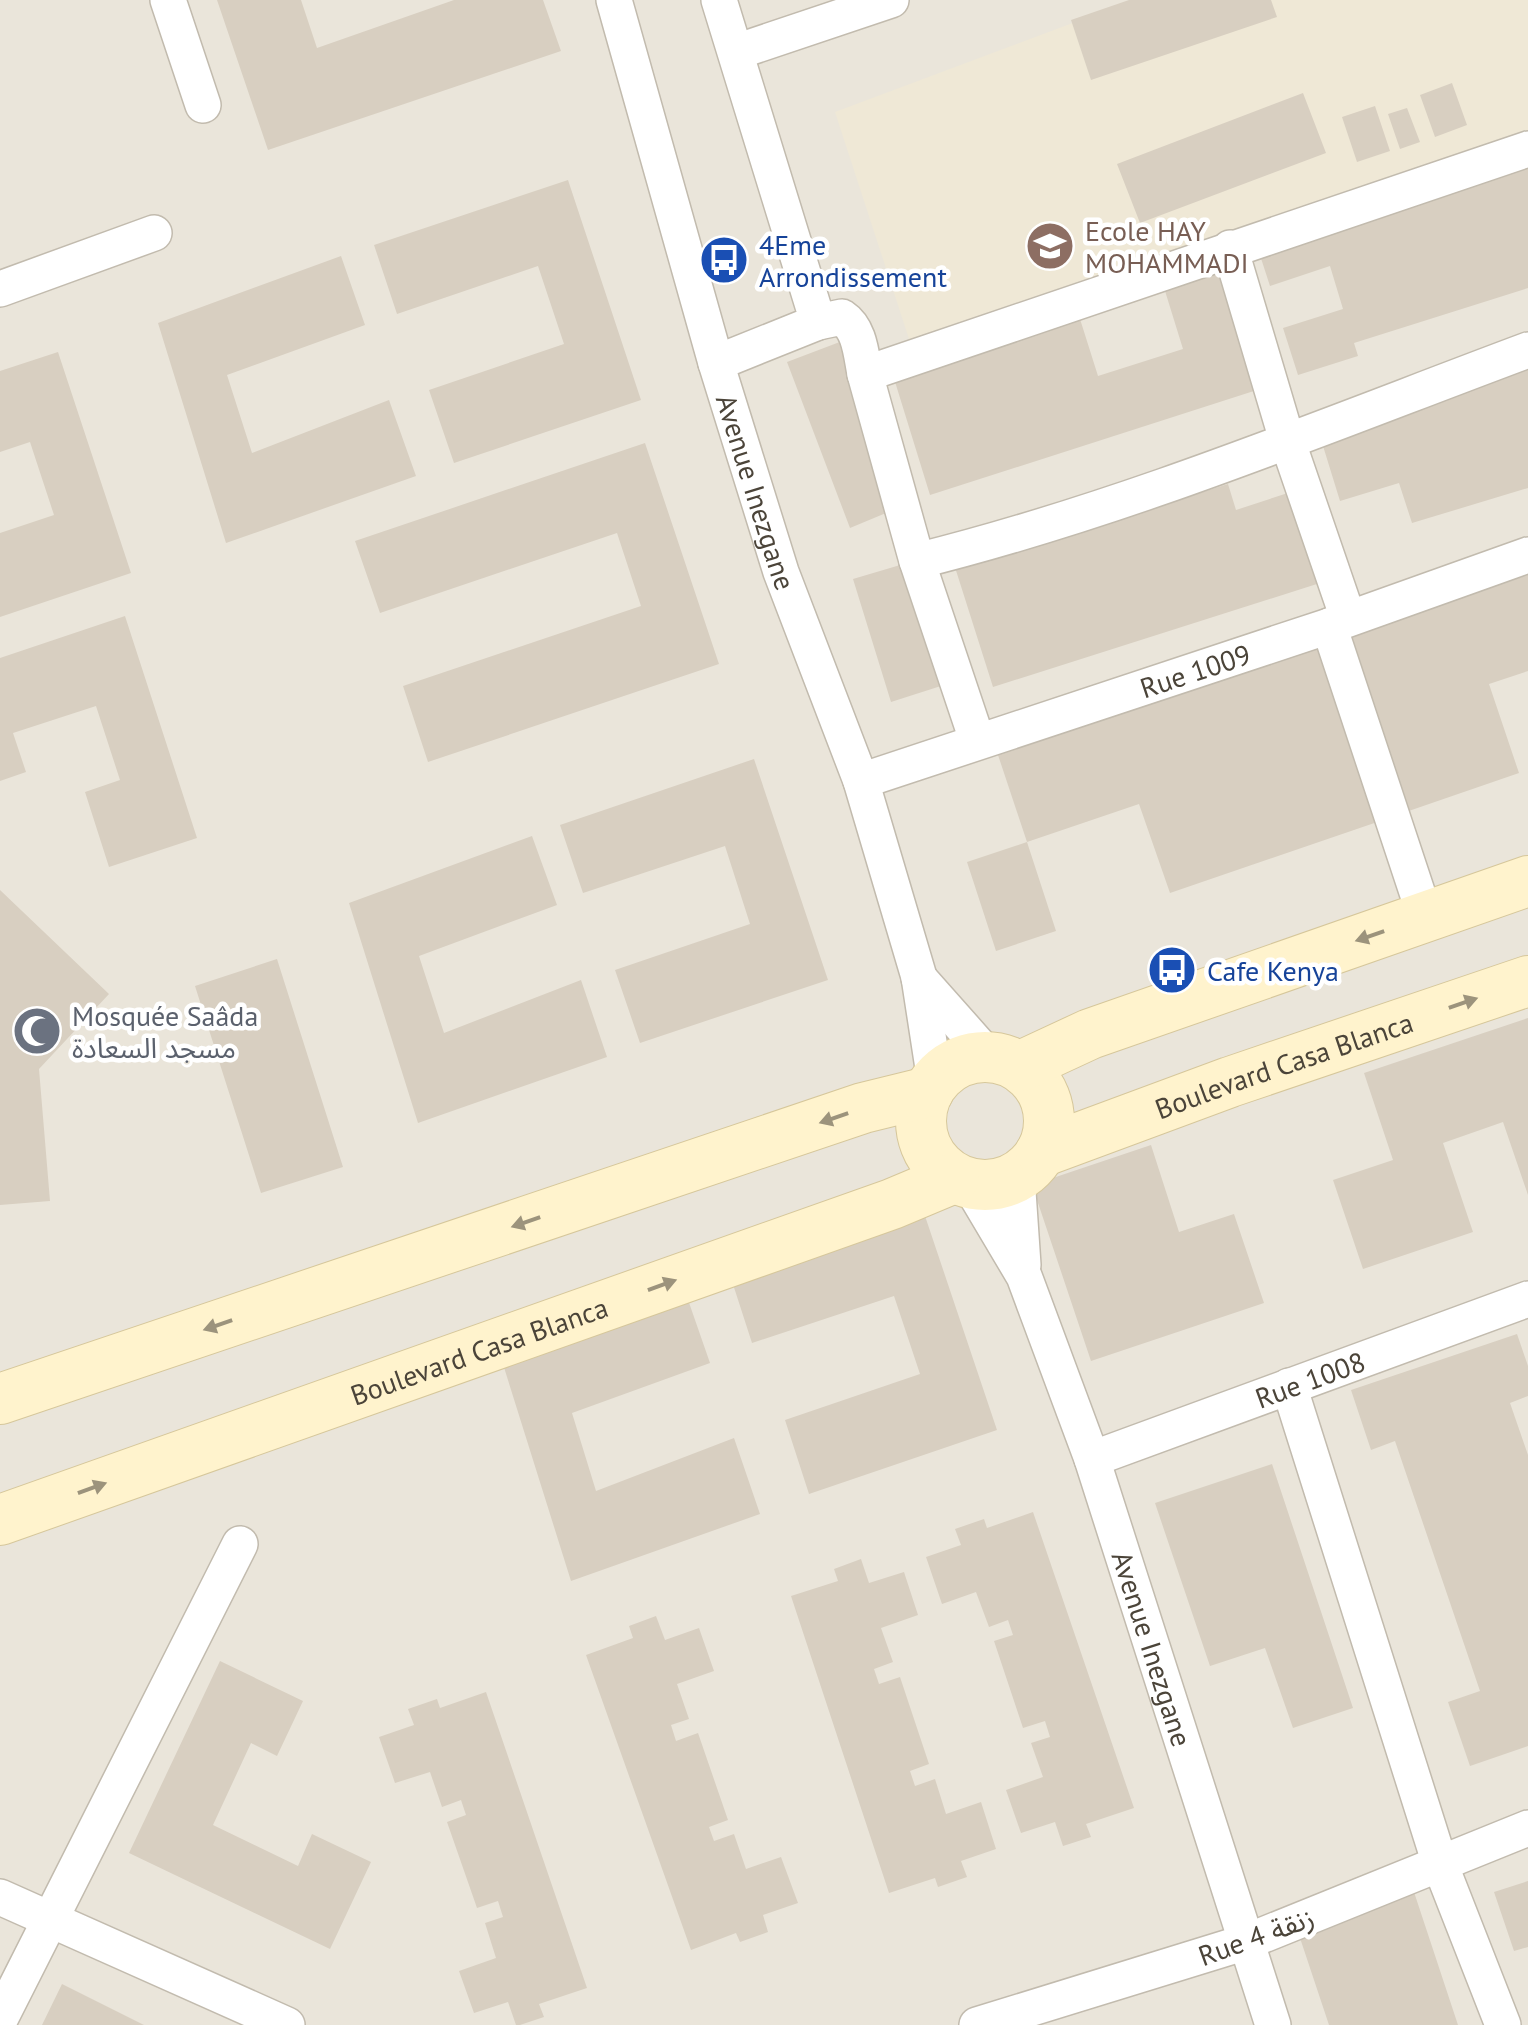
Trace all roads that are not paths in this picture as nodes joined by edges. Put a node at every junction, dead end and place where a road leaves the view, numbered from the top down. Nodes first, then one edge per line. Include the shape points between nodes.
1 (168, 0) edge
2 (614, 0) edge
3 (719, 0) edge
4 (891, 0) edge
5 (736, 52) junction
6 (203, 105) dead end
7 (1528, 150) edge
8 (154, 233) dead end
9 (1230, 248) junction
10 (0, 289) edge
11 (818, 322) junction
12 (1528, 350) edge
13 (716, 363) junction
14 (865, 374) junction
15 (1287, 440) junction
16 (1528, 555) edge
17 (917, 561) junction
18 (1339, 622) junction
19 (977, 740) junction
20 (861, 781) junction
21 (1528, 881) edge
22 (1425, 916) junction
23 (918, 978) junction
24 (1528, 981) edge
25 (1005, 1061) junction
26 (931, 1086) junction
27 (995, 1173) junction
28 (1024, 1276) junction
29 (1528, 1299) edge
30 (1289, 1386) junction
31 (0, 1399) edge
32 (1092, 1459) junction
33 (0, 1520) edge
34 (240, 1544) dead end
35 (1528, 1828) edge
36 (1440, 1864) junction
37 (0, 1898) edge
38 (51, 1919) junction
39 (1246, 1942) junction
40 (0, 2019) edge
41 (288, 2025) edge
42 (978, 2025) edge
43 (1274, 2025) edge
44 (1503, 2025) edge

1 - 6 street
2 - 13 street, Avenue Inezgane
3 - 5 street
4 - 5 street
5 - 11 street
7 - 9 street
8 - 10 street
9 - 14 street
9 - 15 street
11 - 13 street
11 - 14 street via 842,316 850,322
12 - 15 street
13 - 20 street, Avenue Inezgane via 781,572
14 - 17 street
15 - 17 street via 1006,539
15 - 18 street
16 - 18 street, Rue 1009
17 - 19 street
18 - 19 street, Rue 1009
18 - 22 street
19 - 20 street, Rue 1009
20 - 23 street, Avenue Inezgane
21 - 22 main road
22 -> 25 main road
23 - 25 street
23 - 26 street, Avenue Inezgane
27 -> 24 main road, Boulevard Casa Blanca via 1213,1088
25 - 26 main road via 959,1062
25 - 27 main road via 1038,1083 1049,1129
26 - 27 main road via 921,1130 938,1166
26 -> 31 main road
27 - 28 street
27 - 28 street
33 -> 27 main road, Boulevard Casa Blanca
28 - 32 street, Avenue Inezgane
29 - 30 street, Rue 1008
30 - 32 street, Rue 1008
30 - 36 street
32 - 39 street, Avenue Inezgane
34 - 38 street
35 - 36 street, Rue 4 زنقة
36 - 39 street, Rue 4 زنقة
36 - 44 street
37 - 38 street
38 - 40 street
38 - 41 street
39 - 42 street, Rue 4 زنقة
39 - 43 street, Avenue Inezgane

